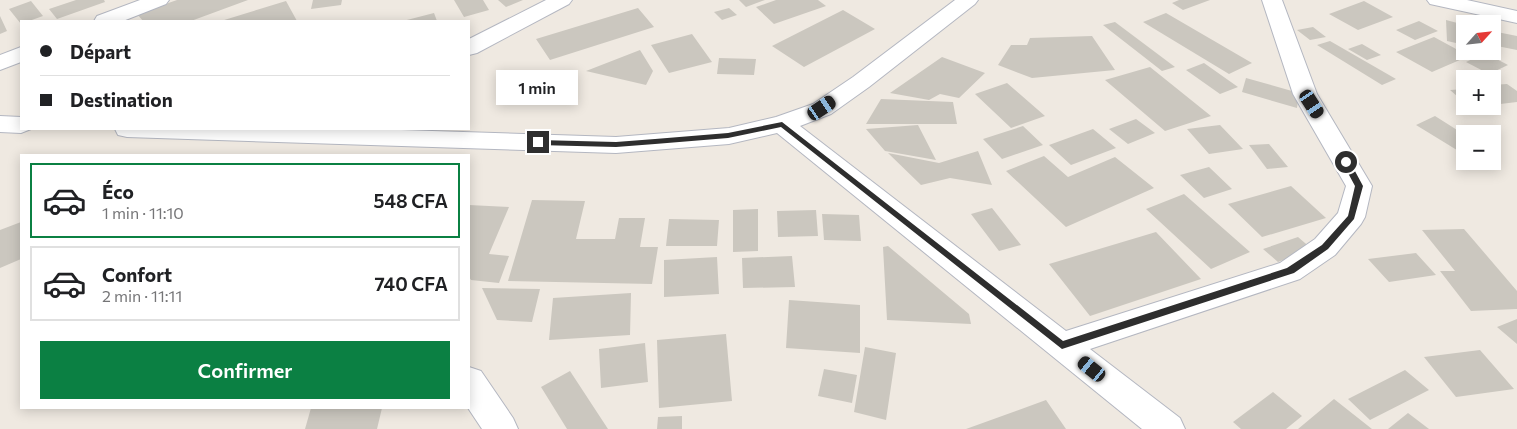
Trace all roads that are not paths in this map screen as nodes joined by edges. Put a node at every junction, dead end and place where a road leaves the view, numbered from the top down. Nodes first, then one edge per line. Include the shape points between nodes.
1 (159, 0) edge
2 (562, 0) edge
3 (968, 0) edge
4 (1272, 0) edge
5 (1436, 0) edge
6 (1517, 17) edge
7 (108, 20) edge
8 (470, 47) edge
9 (20, 54) edge
10 (0, 63) edge
11 (0, 124) edge
12 (782, 124) junction
13 (20, 125) edge
14 (144, 130) edge
15 (311, 140) edge
16 (1062, 345) junction
17 (470, 382) edge
18 (501, 429) edge
19 (1168, 429) edge

1 - 7 street
2 - 8 street
3 - 12 street via 822,108
4 - 16 street via 1305,94 1359,186 1351,217 1325,247 1290,271
5 - 6 street
9 - 10 street
11 - 13 street
12 - 15 street via 728,136 616,145
12 - 16 street
14 - 15 street
16 - 19 street
17 - 18 street

